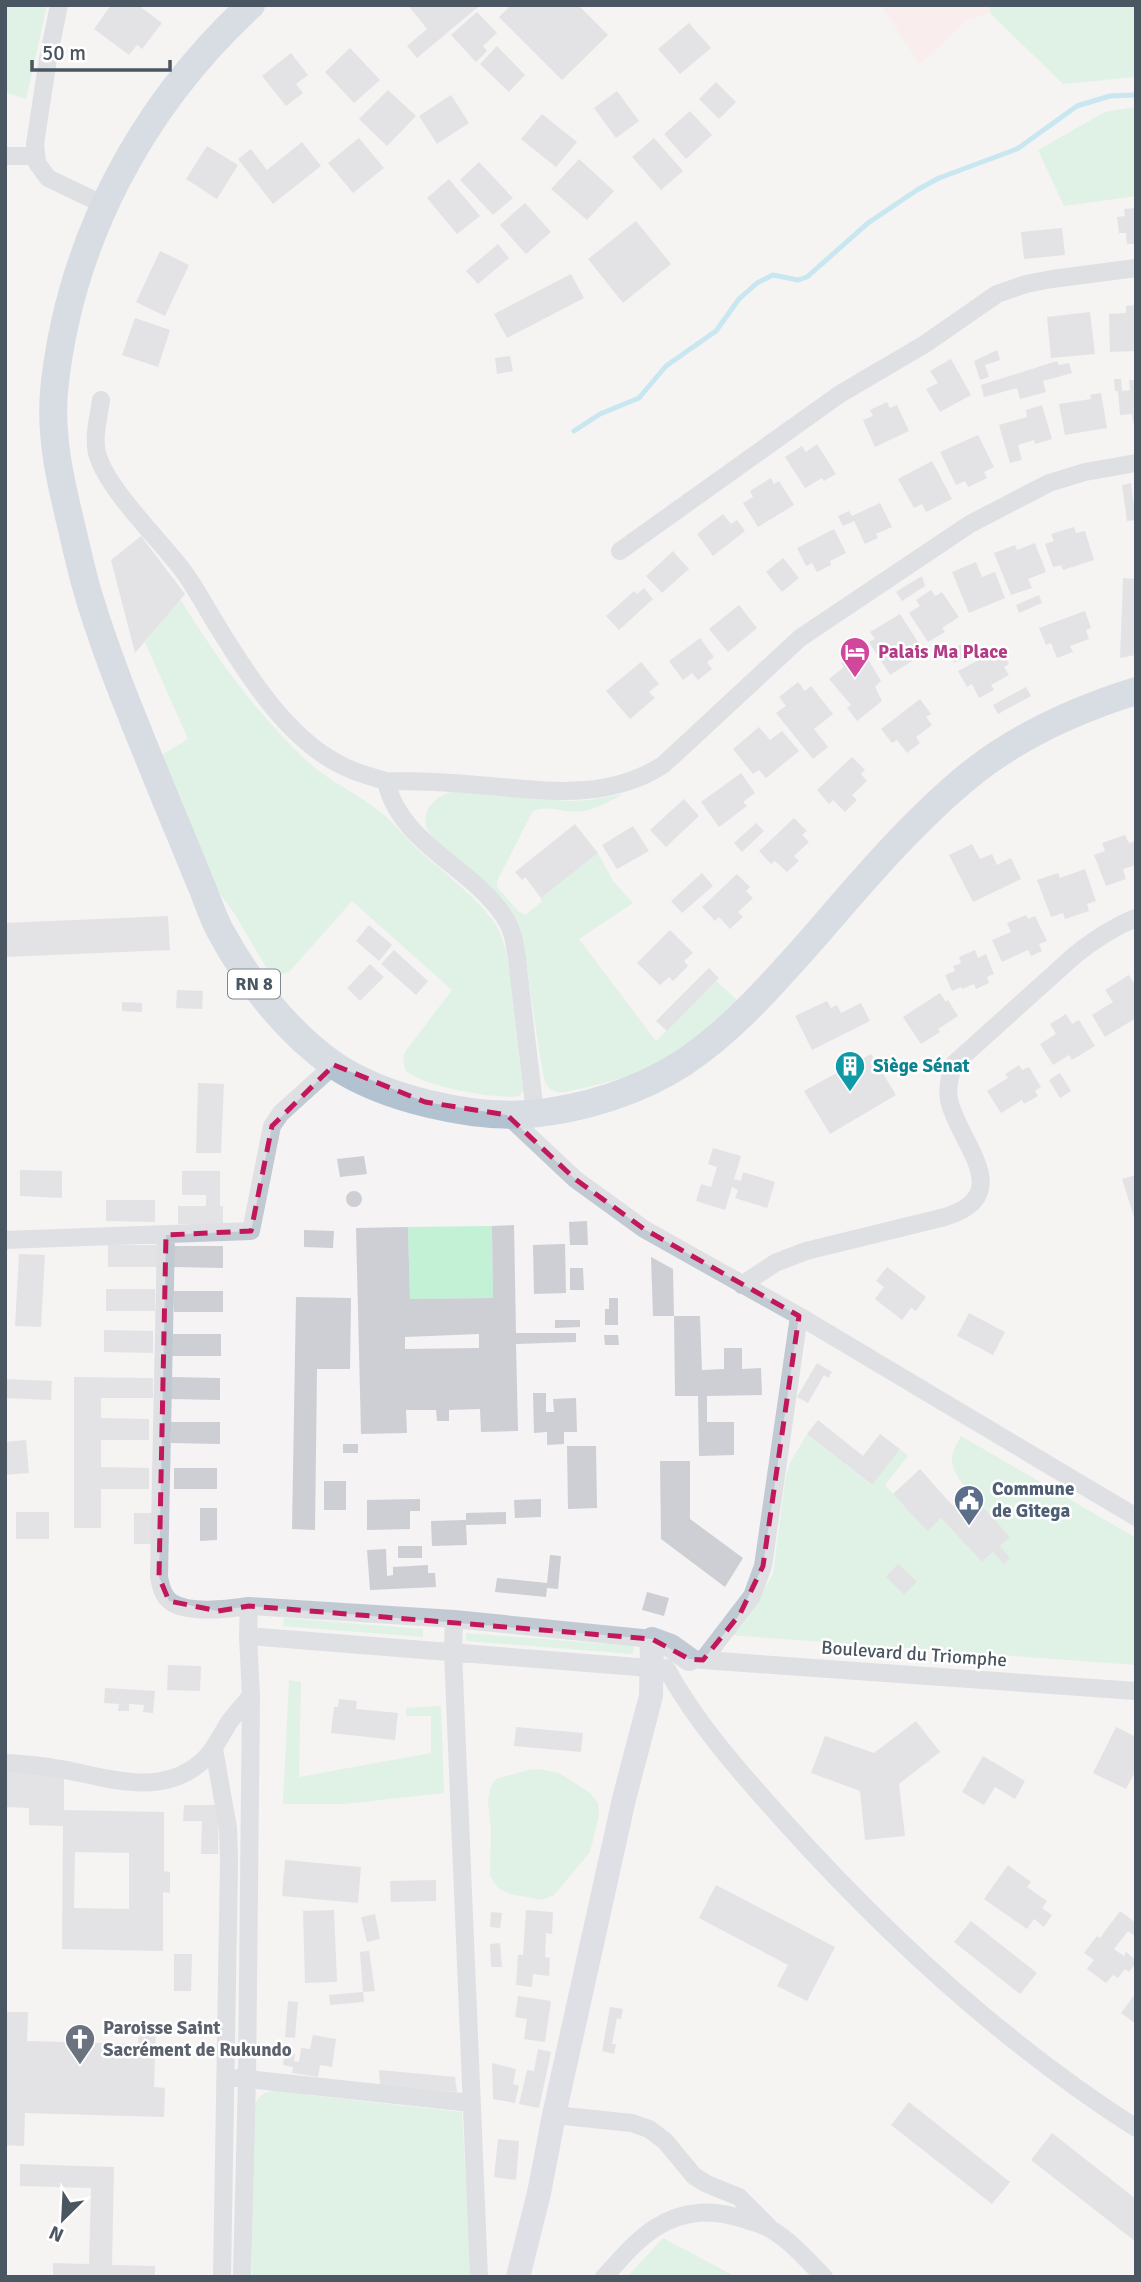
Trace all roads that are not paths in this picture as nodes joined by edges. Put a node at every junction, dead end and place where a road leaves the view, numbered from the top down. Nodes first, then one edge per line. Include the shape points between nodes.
1 (59, 5) edge
2 (251, 5) edge
3 (5, 156) edge
4 (36, 156) junction
5 (104, 205) junction
6 (1136, 268) edge
7 (101, 400) dead end
8 (1136, 463) edge
9 (620, 551) dead end
10 (1136, 691) edge
11 (386, 780) junction
12 (1136, 918) edge
13 (334, 1065) junction
14 (521, 1114) junction
15 (166, 1235) junction
16 (5, 1240) edge
17 (743, 1285) junction
18 (799, 1316) junction
19 (1136, 1517) edge
20 (249, 1606) junction
21 (454, 1619) junction
22 (248, 1636) junction
23 (652, 1639) junction
24 (453, 1651) junction
25 (677, 1664) junction
26 (1136, 1691) edge
27 (251, 1696) junction
28 (214, 1749) junction
29 (5, 1763) edge
30 (225, 2077) junction
31 (247, 2078) junction
32 (471, 2103) junction
33 (554, 2115) junction
34 (1136, 2128) edge
35 (770, 2228) junction
36 (222, 2277) edge
37 (242, 2277) edge
38 (479, 2277) edge
39 (518, 2277) edge
40 (604, 2277) edge
41 (824, 2277) edge

1 - 4 street
2 - 5 main road, RN 8 via 168,98 140,137
3 - 4 street
4 - 5 street via 48,178
5 - 13 main road, RN 8 via 77,276 60,343 53,398 56,465 90,601 220,932 278,1013
6 - 9 street via 1052,279 997,294 841,394
7 - 11 street via 96,450 101,467 184,571 269,702 319,752 359,774
8 - 11 street via 1049,483 970,523 800,638 648,775 621,785 569,792
10 - 14 main road, RN 8 via 1027,736 975,771 924,816 766,992 685,1061 657,1078 600,1100
11 - 14 street via 408,825 479,889 506,919 513,936
12 - 17 street via 1096,938 955,1063 949,1081 951,1108 980,1169 980,1188 968,1205 945,1217 806,1251 775,1263
13 - 14 main road, RN 8 via 425,1102 462,1111
13 - 15 street via 272,1126 251,1231
14 - 17 street via 548,1155 595,1193 645,1229
15 - 16 street
15 - 20 street via 162,1591 179,1605 218,1611
17 - 18 street
18 - 19 street
18 - 25 street via 763,1566 752,1596
20 - 21 street
20 - 22 street
21 - 23 street
21 - 24 street
22 - 24 street, Boulevard du Triomphe
22 - 27 street
23 - 25 street
23 - 25 street via 671,1646
24 - 25 street, Boulevard du Triomphe
24 - 32 street
25 - 26 street, Boulevard du Triomphe
25 - 33 street via 651,1696
25 - 34 street via 702,1726 876,1918 999,2030
27 - 28 street
27 - 31 street
28 - 29 street via 179,1776 154,1782 126,1782
28 - 30 street via 228,1828
30 - 31 street
30 - 36 street
31 - 32 street
31 - 37 street
32 - 38 street
33 - 35 street via 649,2129 694,2176 739,2197
33 - 39 street
35 - 40 street via 721,2213 685,2215 653,2229
35 - 41 street

